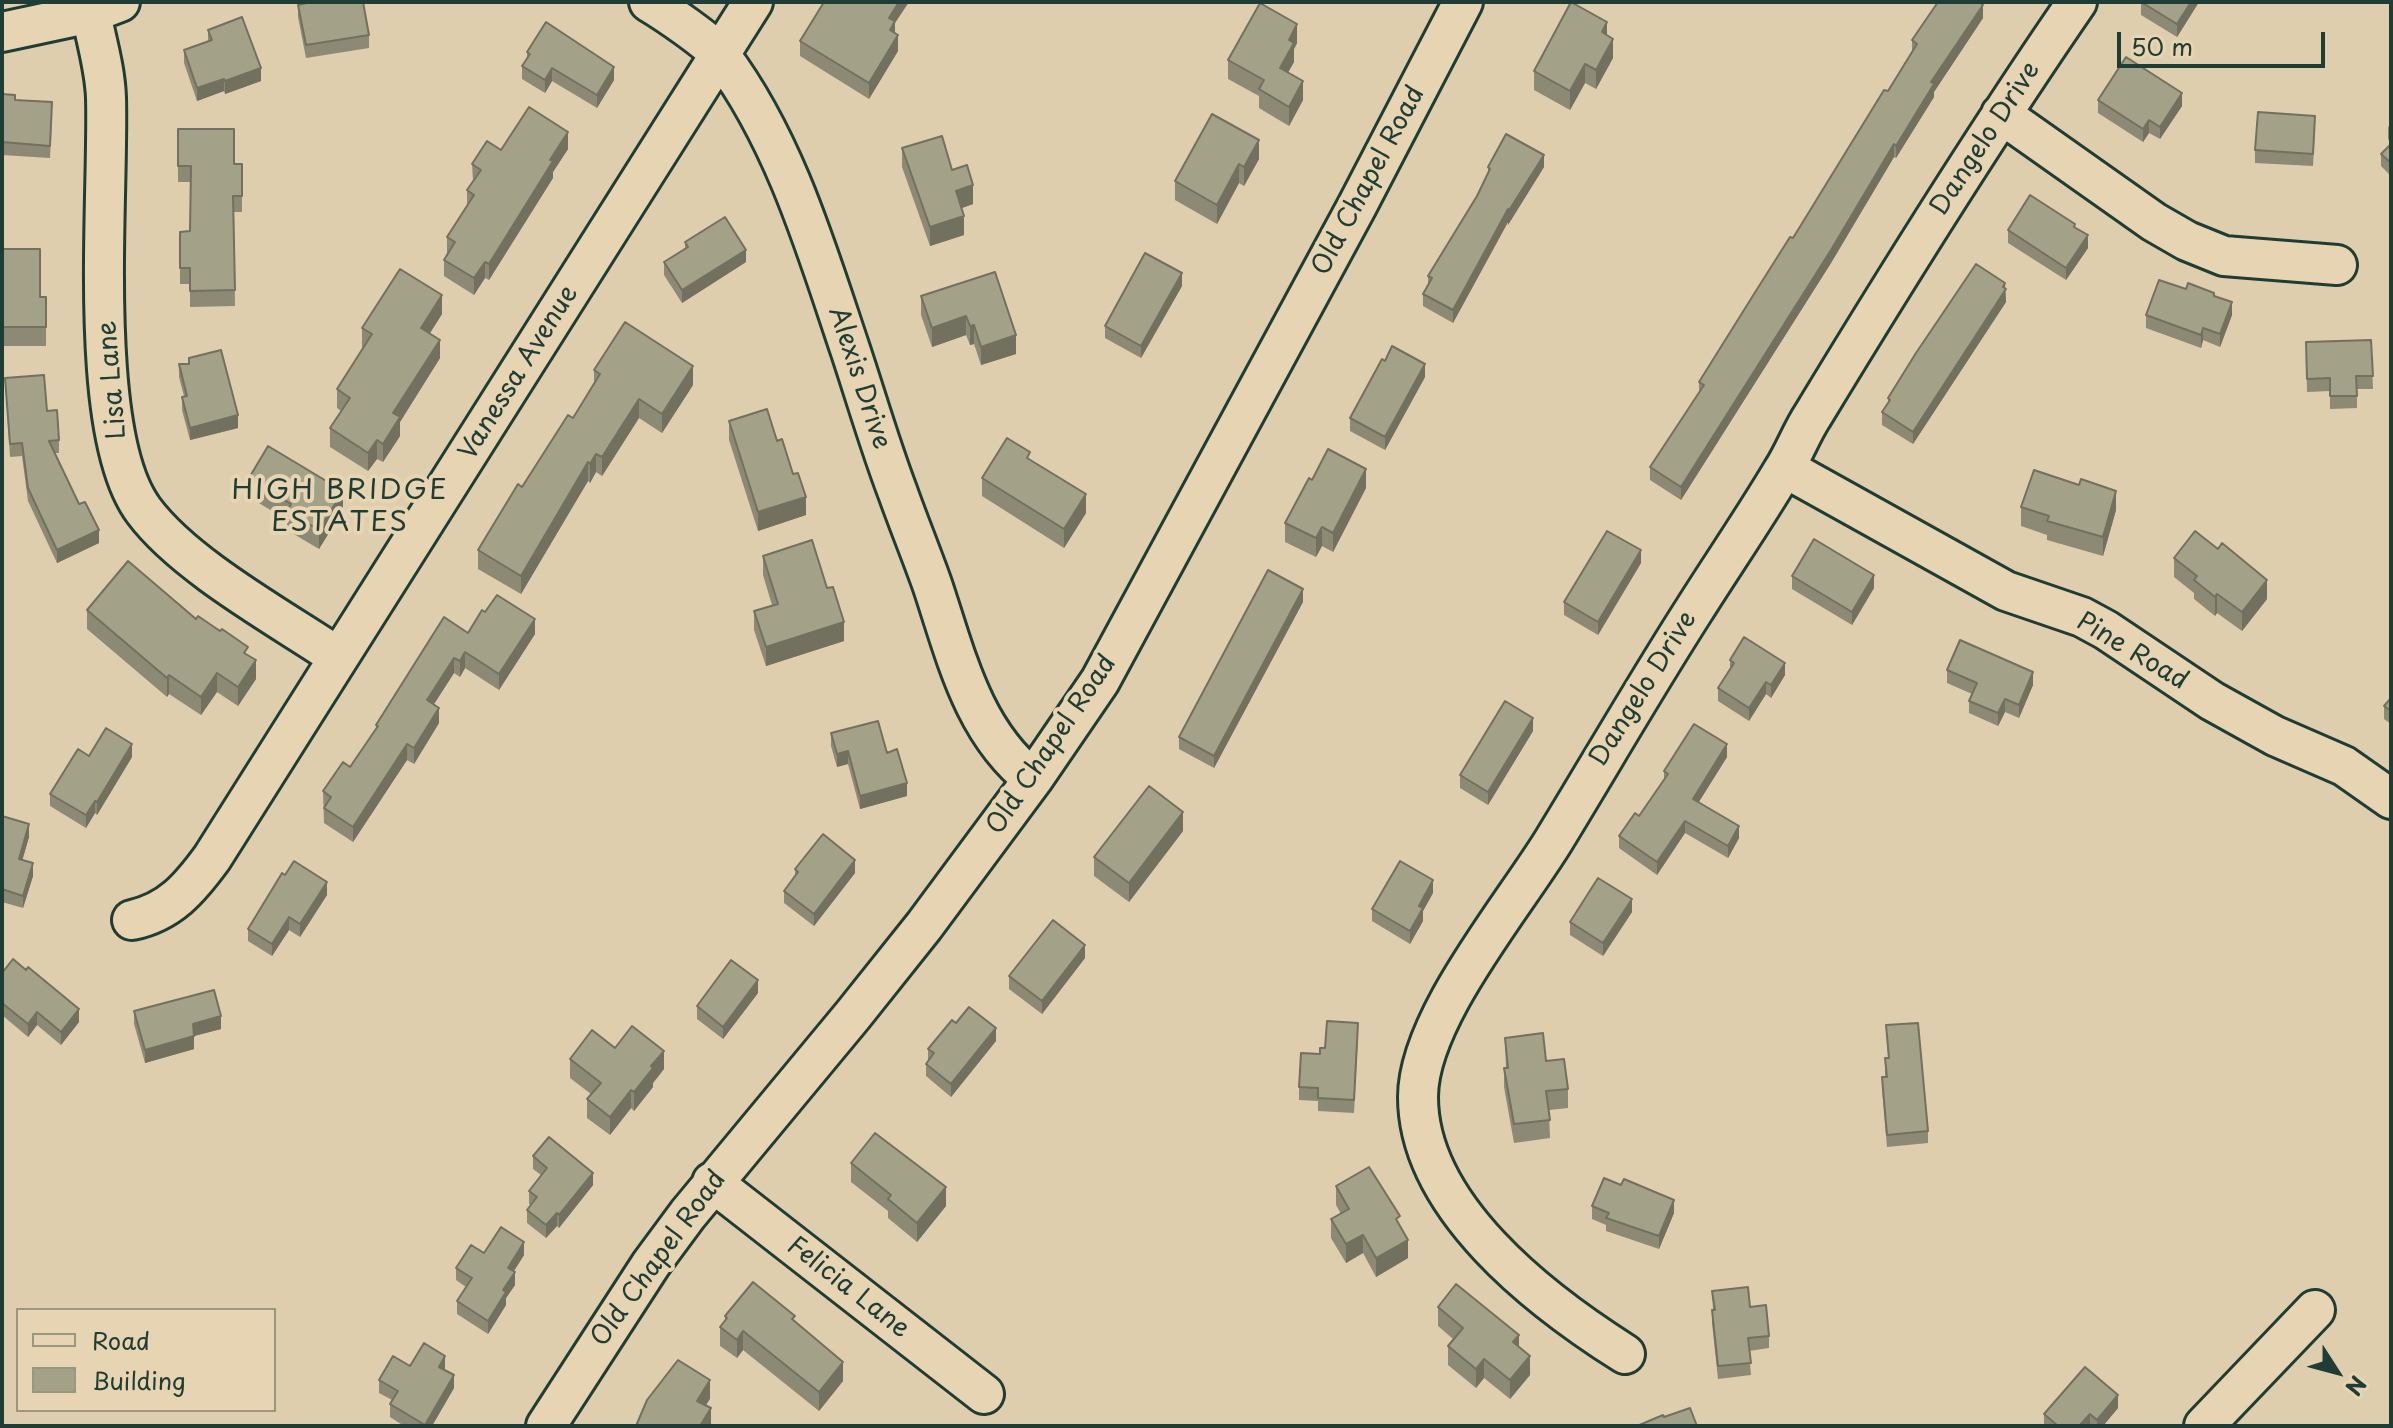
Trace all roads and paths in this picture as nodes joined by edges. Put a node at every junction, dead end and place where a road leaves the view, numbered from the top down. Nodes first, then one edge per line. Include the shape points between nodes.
1 (649, 2) edge
2 (753, 2) edge
3 (1463, 2) edge
4 (2077, 2) edge
5 (100, 6) edge
6 (2, 32) edge
7 (720, 54) junction
8 (2001, 114) junction
9 (2337, 265) dead end
10 (1785, 468) junction
11 (338, 657) junction
12 (1033, 779) junction
13 (2391, 799) edge
14 (132, 920) dead end
15 (712, 1182) junction
16 (2315, 1310) dead end
17 (1625, 1354) dead end
18 (984, 1394) dead end
19 (546, 1426) edge
20 (2204, 1426) edge

1 - 7 street, Alexis Drive
2 - 7 street, Vanessa Avenue
3 - 12 street, Old Chapel Road via 1100,681
4 - 8 street, Dangelo Drive
5 - 6 street
5 - 11 street, Lisa Lane via 106,95 108,377 128,483 170,539
7 - 11 street, Vanessa Avenue
7 - 12 street, Alexis Drive via 751,104 806,220 970,697 999,746
8 - 9 street via 2187,241 2224,256
8 - 10 street, Dangelo Drive via 1810,419
10 - 13 street, Pine Road via 2006,591 2106,630 2212,701 2344,766
10 - 17 street, Dangelo Drive via 1458,988 1433,1033 1419,1076 1426,1145 1454,1199 1494,1252 1586,1329
11 - 14 street, Vanessa Avenue via 198,877 160,912
12 - 15 street, Old Chapel Road via 853,1015
15 - 18 street, Felicia Lane
15 - 19 street, Old Chapel Road via 651,1264
16 - 20 street

